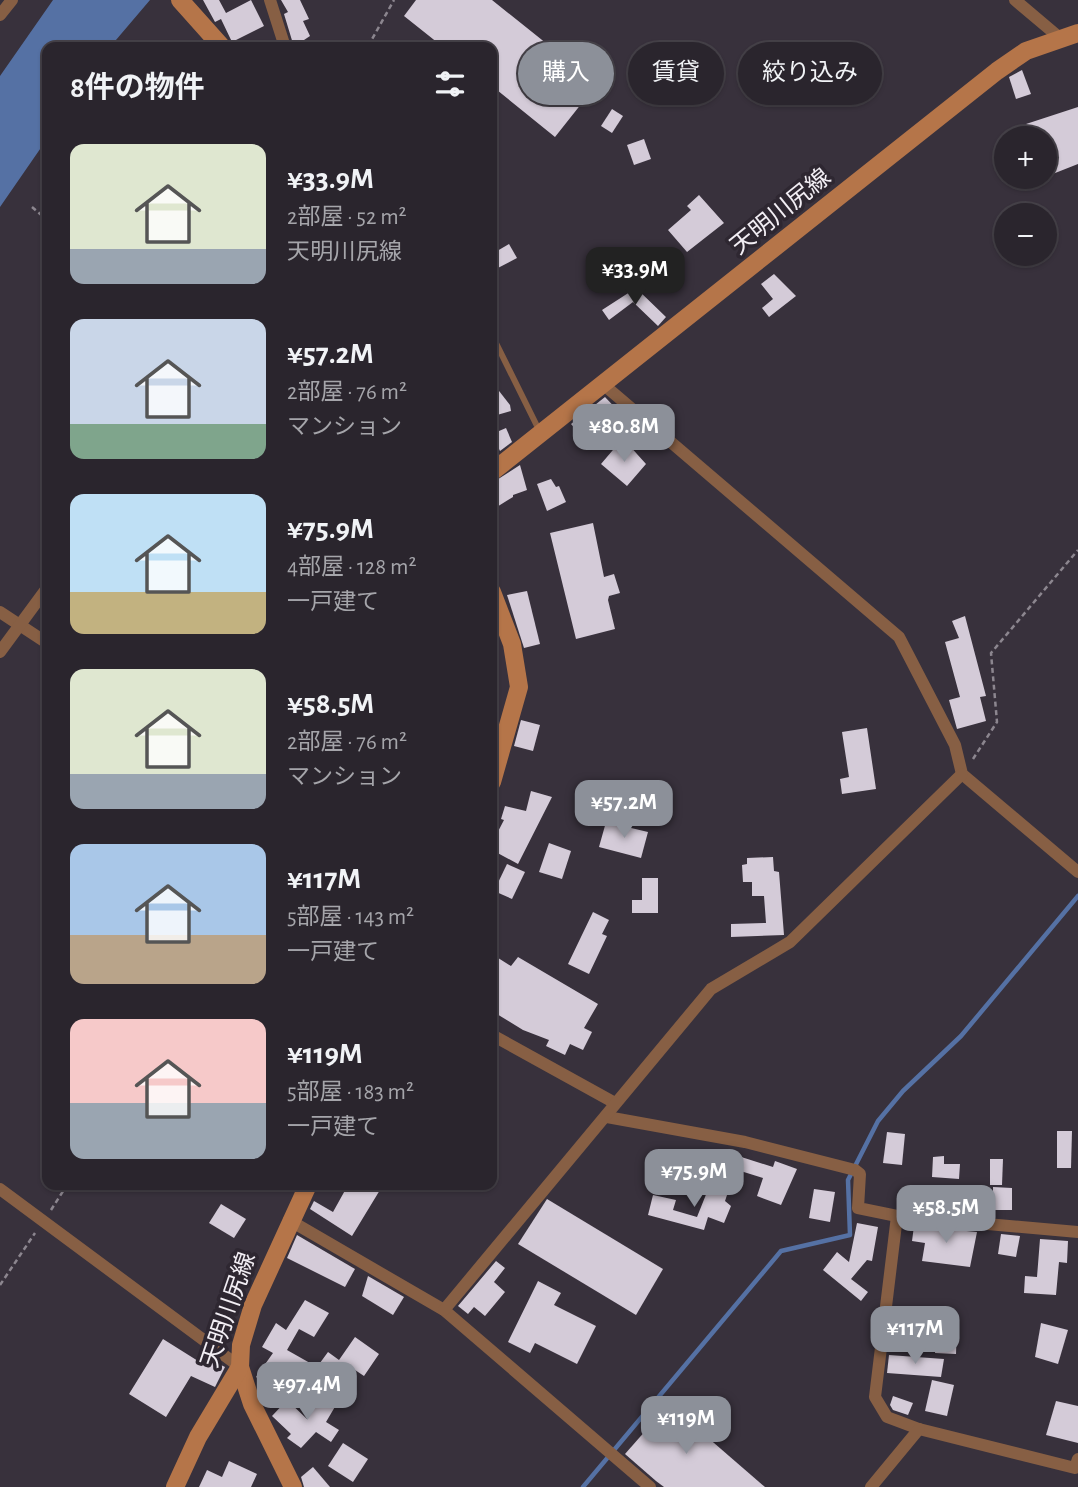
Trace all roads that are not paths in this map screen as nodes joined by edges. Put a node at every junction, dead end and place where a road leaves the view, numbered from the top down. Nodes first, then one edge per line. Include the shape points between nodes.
1 (12, 0) edge
2 (180, 0) edge
3 (270, 0) edge
4 (1015, 0) edge
5 (0, 15) edge
6 (1078, 33) edge
7 (1060, 38) junction
8 (218, 42) edge
9 (283, 42) edge
10 (497, 345) edge
11 (604, 385) junction
12 (541, 435) junction
13 (497, 468) edge
14 (42, 595) edge
15 (0, 612) edge
16 (19, 625) junction
17 (497, 625) edge
18 (42, 640) edge
19 (0, 652) edge
20 (497, 764) edge
21 (962, 774) junction
22 (1078, 872) edge
23 (497, 1038) edge
24 (615, 1103) junction
25 (607, 1117) junction
26 (0, 1189) edge
27 (305, 1190) edge
28 (897, 1216) junction
29 (289, 1220) junction
30 (1078, 1232) edge
31 (444, 1310) junction
32 (240, 1367) junction
33 (919, 1429) junction
34 (1078, 1459) edge
35 (175, 1487) edge
36 (293, 1487) edge
37 (650, 1487) edge
38 (871, 1487) edge

1 - 5 street
2 - 8 main road
3 - 9 street
4 - 7 street
6 - 7 main road, 天明川尻線
7 - 11 main road, 天明川尻線 via 1026,51 997,71
10 - 12 lane
11 - 12 main road, 天明川尻線
11 - 21 street via 899,637 955,745
12 - 13 main road, 天明川尻線
14 - 16 street
15 - 16 street
16 - 18 street
16 - 19 street
17 - 20 main road via 512,644 519,687
21 - 22 street
21 - 24 street via 790,942 711,989
23 - 24 street
24 - 25 street
25 - 28 street via 745,1142 855,1170 860,1174 858,1208
25 - 31 street
26 - 32 street
27 - 29 main road, 天明川尻線
28 - 30 street
28 - 33 street via 875,1397 887,1417
29 - 31 street
29 - 32 main road, 天明川尻線 via 253,1305 241,1345
31 - 37 street
32 - 35 main road, 天明川尻線 via 198,1437
32 - 36 main road via 248,1395
33 - 34 street via 1075,1468
33 - 38 street

